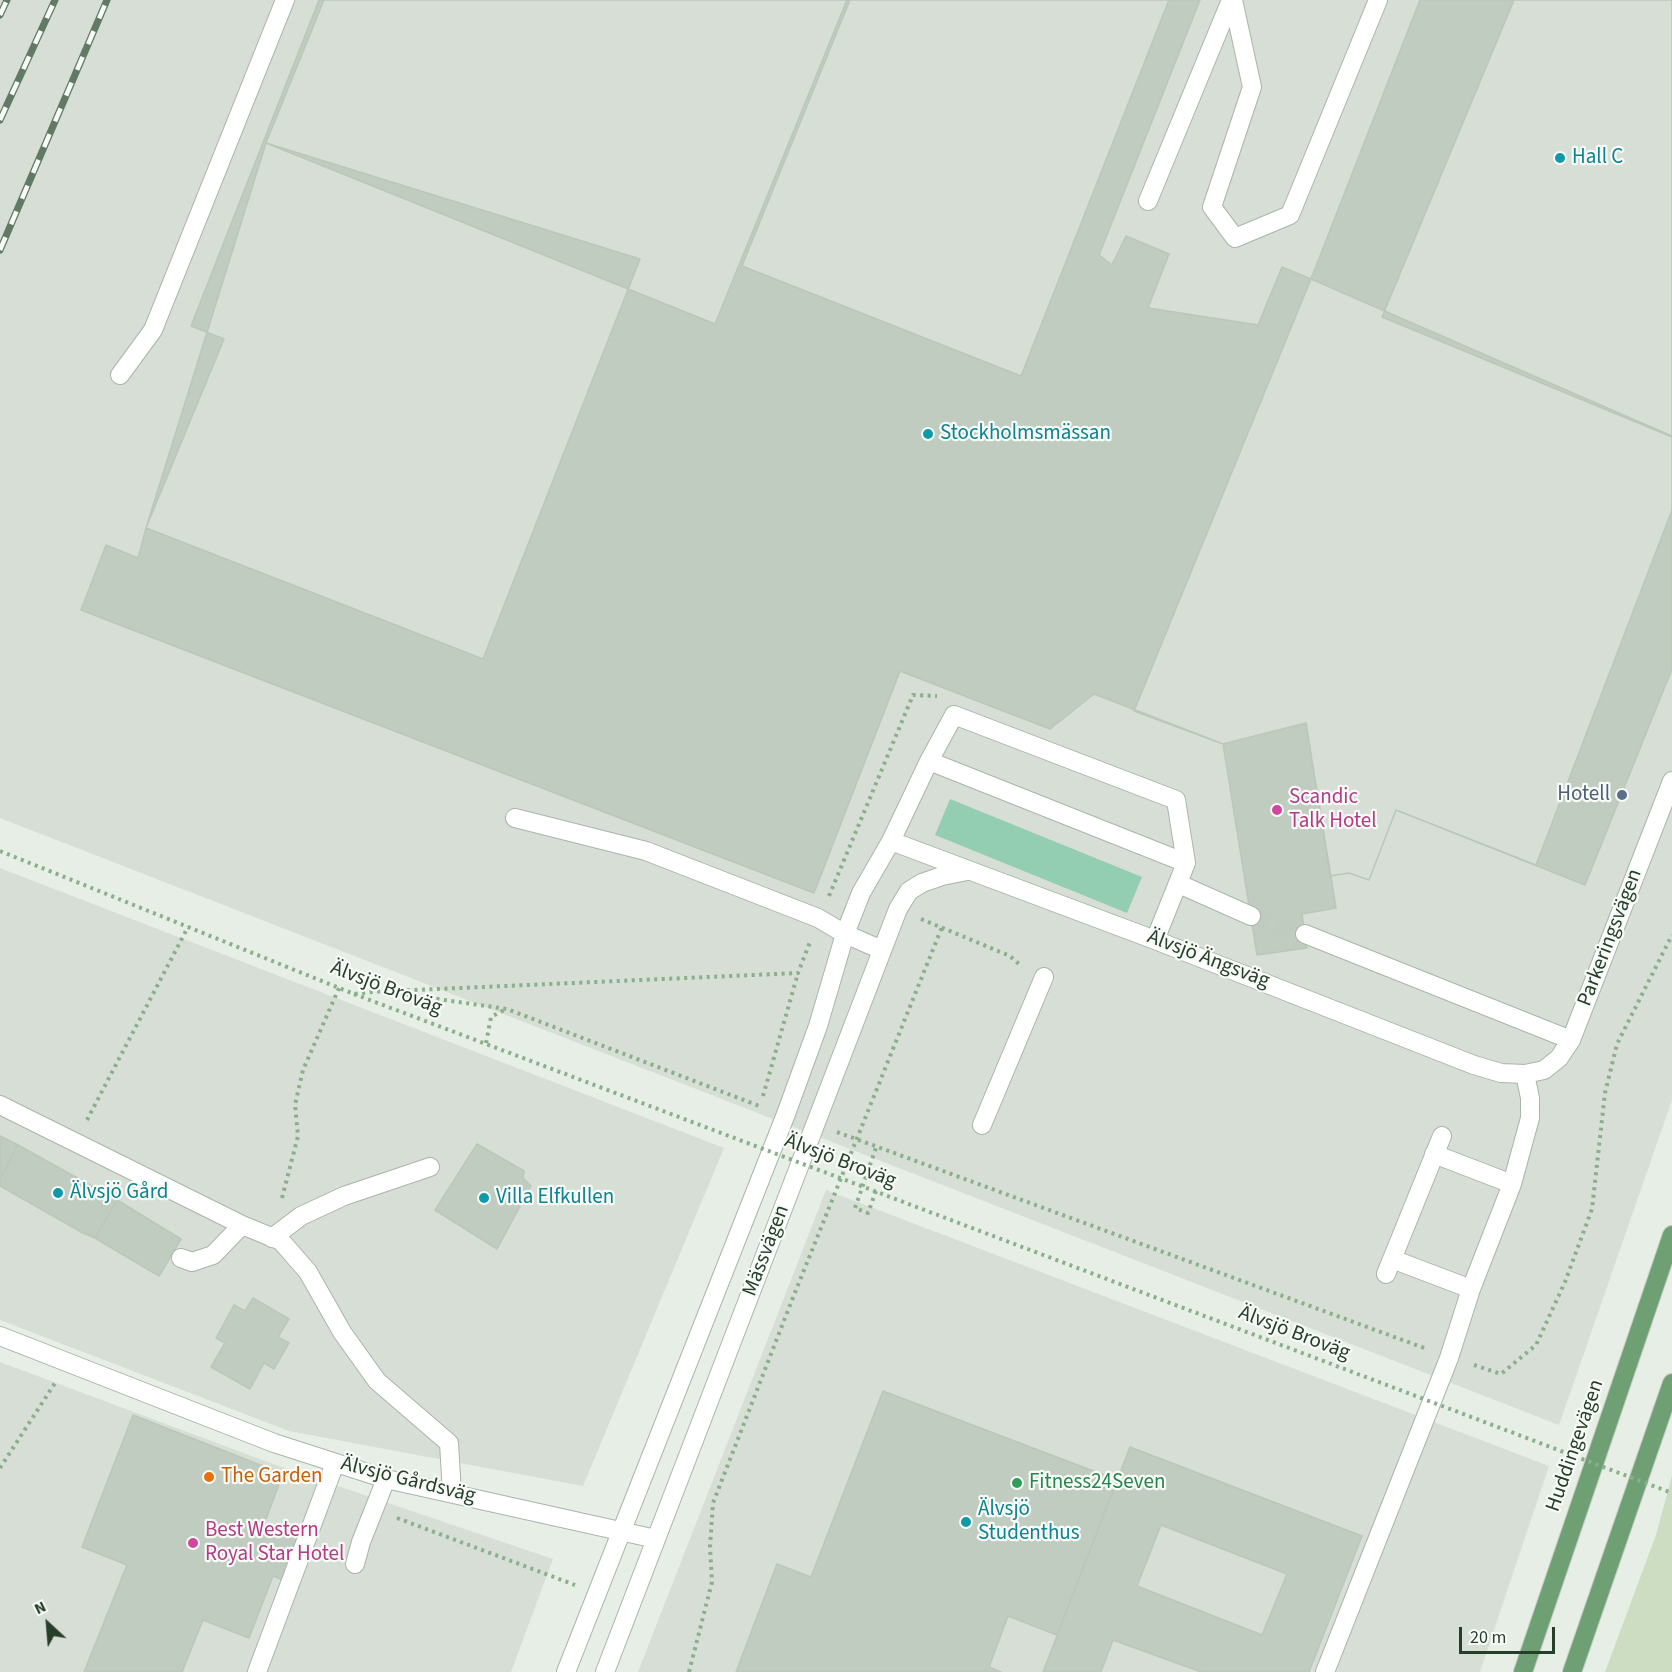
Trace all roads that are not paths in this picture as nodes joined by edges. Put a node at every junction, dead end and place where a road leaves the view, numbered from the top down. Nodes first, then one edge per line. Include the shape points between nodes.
1 (285, 0) edge
2 (1232, 0) edge
3 (1378, 0) edge
4 (1148, 201) dead end
5 (120, 375) dead end
6 (929, 761) junction
7 (1672, 781) edge
8 (515, 818) dead end
9 (891, 842) junction
10 (1186, 863) junction
11 (969, 871) junction
12 (1179, 884) junction
13 (1251, 916) tunnel mouth
14 (845, 934) junction
15 (1305, 934) tunnel mouth
16 (1155, 940) junction
17 (882, 950) junction
18 (1044, 977) road end
19 (1571, 1040) junction
20 (1525, 1074) junction
21 (0, 1105) edge
22 (982, 1125) dead end
23 (1442, 1136) dead end
24 (1434, 1154) junction
25 (430, 1167) dead end
26 (1512, 1184) junction
27 (242, 1225) junction
28 (1672, 1235) edge
29 (272, 1238) junction
30 (181, 1258) dead end
31 (1471, 1289) junction
32 (0, 1336) edge
33 (1672, 1383) edge
34 (335, 1462) junction
35 (386, 1479) junction
36 (452, 1493) junction
37 (620, 1531) junction
38 (656, 1539) junction
39 (355, 1564) dead end
40 (258, 1672) edge
41 (566, 1672) edge
42 (604, 1672) edge
43 (1325, 1672) edge
44 (1523, 1672) edge
45 (1572, 1672) edge

1 - 5 street via 153,330
2 - 3 street via 1252,87 1212,207 1235,238 1290,215
2 - 4 street
6 - 9 street, Mässvägen
6 - 10 street
6 - 10 street, Mässvägen via 954,715 1176,800
7 - 19 street, Parkeringsvägen
8 - 14 street via 646,851 818,918
9 - 11 street, Älvsjö Ängsväg
9 - 14 street, Mässvägen via 861,893
10 - 12 street
11 - 16 street, Älvsjö Ängsväg
11 - 17 street, Mässvägen via 942,876 909,891
12 - 13 street
12 - 16 street
14 - 17 street
14 - 37 street, Mässvägen via 786,1114
15 - 19 street
16 - 20 street, Älvsjö Ängsväg via 1474,1065 1501,1073
17 - 38 street, Mässvägen
18 - 22 street
19 - 20 street, Parkeringsvägen via 1559,1058 1544,1070
20 - 26 street via 1530,1118
21 - 27 street
23 - 24 street
24 - 26 street
24 - 31 street via 1389,1267
25 - 29 street via 344,1196 301,1216
26 - 31 street
27 - 29 street
27 - 30 street via 213,1255 192,1262
28 - 44 main road, Huddingevägen
29 - 36 street via 281,1241 308,1272 342,1332 377,1381 449,1443
31 - 43 street via 1449,1358
32 - 34 street, Älvsjö Gårdsväg via 274,1443
33 - 45 main road
34 - 35 street, Älvsjö Gårdsväg
34 - 40 street
35 - 36 street, Älvsjö Gårdsväg
35 - 39 street
36 - 37 street, Älvsjö Gårdsväg
37 - 38 street, Älvsjö Gårdsväg
37 - 41 street, Mässvägen
38 - 42 street, Mässvägen

